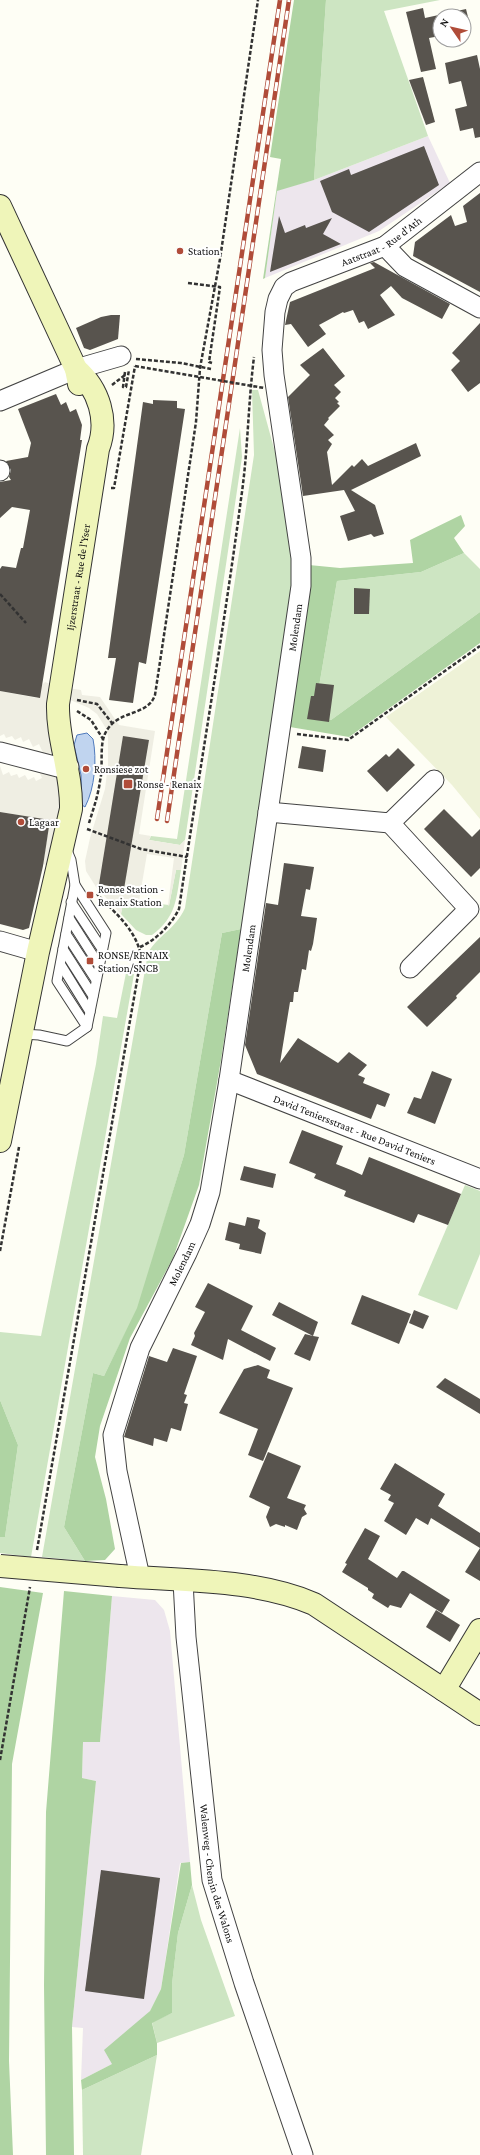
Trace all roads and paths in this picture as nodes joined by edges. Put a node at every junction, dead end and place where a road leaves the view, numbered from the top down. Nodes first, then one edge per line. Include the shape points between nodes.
1 (258, 0) edge
2 (480, 172) edge
3 (0, 206) edge
4 (385, 246) junction
5 (188, 283) dead end
6 (214, 287) junction
7 (278, 299) joint
8 (480, 308) edge
9 (255, 352) dead end
10 (129, 362) junction
11 (212, 363) dead end
12 (200, 368) junction
13 (76, 369) junction
14 (211, 369) dead end
15 (126, 375) dead end
16 (264, 388) dead end
17 (0, 400) edge
18 (0, 594) edge
19 (26, 623) dead end
20 (480, 646) edge
21 (66, 702) junction
22 (112, 723) junction
23 (281, 732) junction
24 (103, 739) junction
25 (0, 752) edge
26 (68, 767) junction
27 (434, 780) dead end
28 (268, 812) junction
29 (92, 813) dead end
30 (390, 823) junction
31 (87, 829) dead end
32 (64, 842) junction
33 (187, 857) junction
34 (75, 885) junction
35 (95, 892) dead end
36 (71, 902) junction
37 (475, 904) edge
38 (69, 918) junction
39 (66, 934) junction
40 (0, 941) edge
41 (140, 947) junction
42 (63, 949) junction
43 (102, 949) junction
44 (38, 952) junction
45 (61, 965) junction
46 (99, 965) junction
47 (410, 968) dead end
48 (96, 980) junction
49 (93, 996) junction
50 (90, 1012) junction
51 (86, 1028) junction
52 (22, 1034) junction
53 (229, 1080) junction
54 (0, 1141) edge
55 (480, 1179) edge
56 (36, 1558) dead end
57 (0, 1566) edge
58 (130, 1576) junction
59 (31, 1581) dead end
60 (183, 1581) junction
61 (480, 1630) edge
62 (444, 1690) junction
63 (480, 1714) edge
64 (0, 1760) edge
65 (303, 2155) edge

1 - 6 path
2 - 4 street, Aatstraat - Rue d'Ath
3 - 13 street
4 - 7 street, Aatstraat - Rue d'Ath via 291,282 284,287
4 - 8 street via 405,267
5 - 6 path
6 - 11 path via 220,287 209,362
6 - 12 path
7 - 23 street, Molendam via 274,312 273,367 301,558 301,586
9 - 33 path via 248,409 248,451
10 - 12 path via 181,363
10 - 13 street
10 - 15 path via 126,387 123,387
10 - 16 path, bridge
12 - 14 path
12 - 22 path via 196,422 156,695 149,706 120,717
13 - 17 street
13 - 21 street, Ijzerstraat - Rue de l'Yser via 88,379 97,397 103,436 98,449
18 - 19 path
20 - 23 path via 348,740
21 - 22 path via 96,704
21 - 24 path via 86,715 98,728
21 - 26 street, Ijzerstraat - Rue de l'Yser via 60,735
22 - 24 path
23 - 28 street, Molendam
24 - 29 path via 100,781
25 - 26 street via 58,767
26 - 32 street, Ijzerstraat - Rue de l'Yser via 72,790 71,809
27 - 30 street
28 - 30 street
28 - 53 street, Molendam
30 - 37 street
31 - 33 path via 141,849
32 - 34 lane via 71,860
32 - 44 street, Ijzerstraat - Rue de l'Yser
33 - 41 path via 179,909 174,920
34 - 36 lane
34 - 43 lane via 106,933
35 - 41 path via 131,930
36 - 38 lane
36 - 43 lane
37 - 47 street
38 - 39 lane
38 - 46 lane
39 - 42 lane
39 - 48 lane
40 - 44 street
41 - 56 path via 138,979
42 - 45 lane
42 - 49 lane
43 - 46 lane
44 - 52 street, Ijzerstraat - Rue de l'Yser
45 - 50 lane
45 - 51 lane via 57,981
46 - 48 lane
48 - 49 lane
49 - 50 lane
50 - 51 lane
51 - 52 lane via 67,1041
52 - 54 street, Ijzerstraat - Rue de l'Yser
53 - 55 street, David Teniersstraat - Rue David Teniers
53 - 58 street, Molendam via 210,1192 200,1224 140,1348 112,1435
57 - 58 street, bridge
58 - 60 street
59 - 64 path
60 - 62 street via 255,1586 291,1594 314,1604
60 - 65 street, Walenweg - Chemin des Walons via 186,1637 212,1880
61 - 62 street
62 - 63 street

